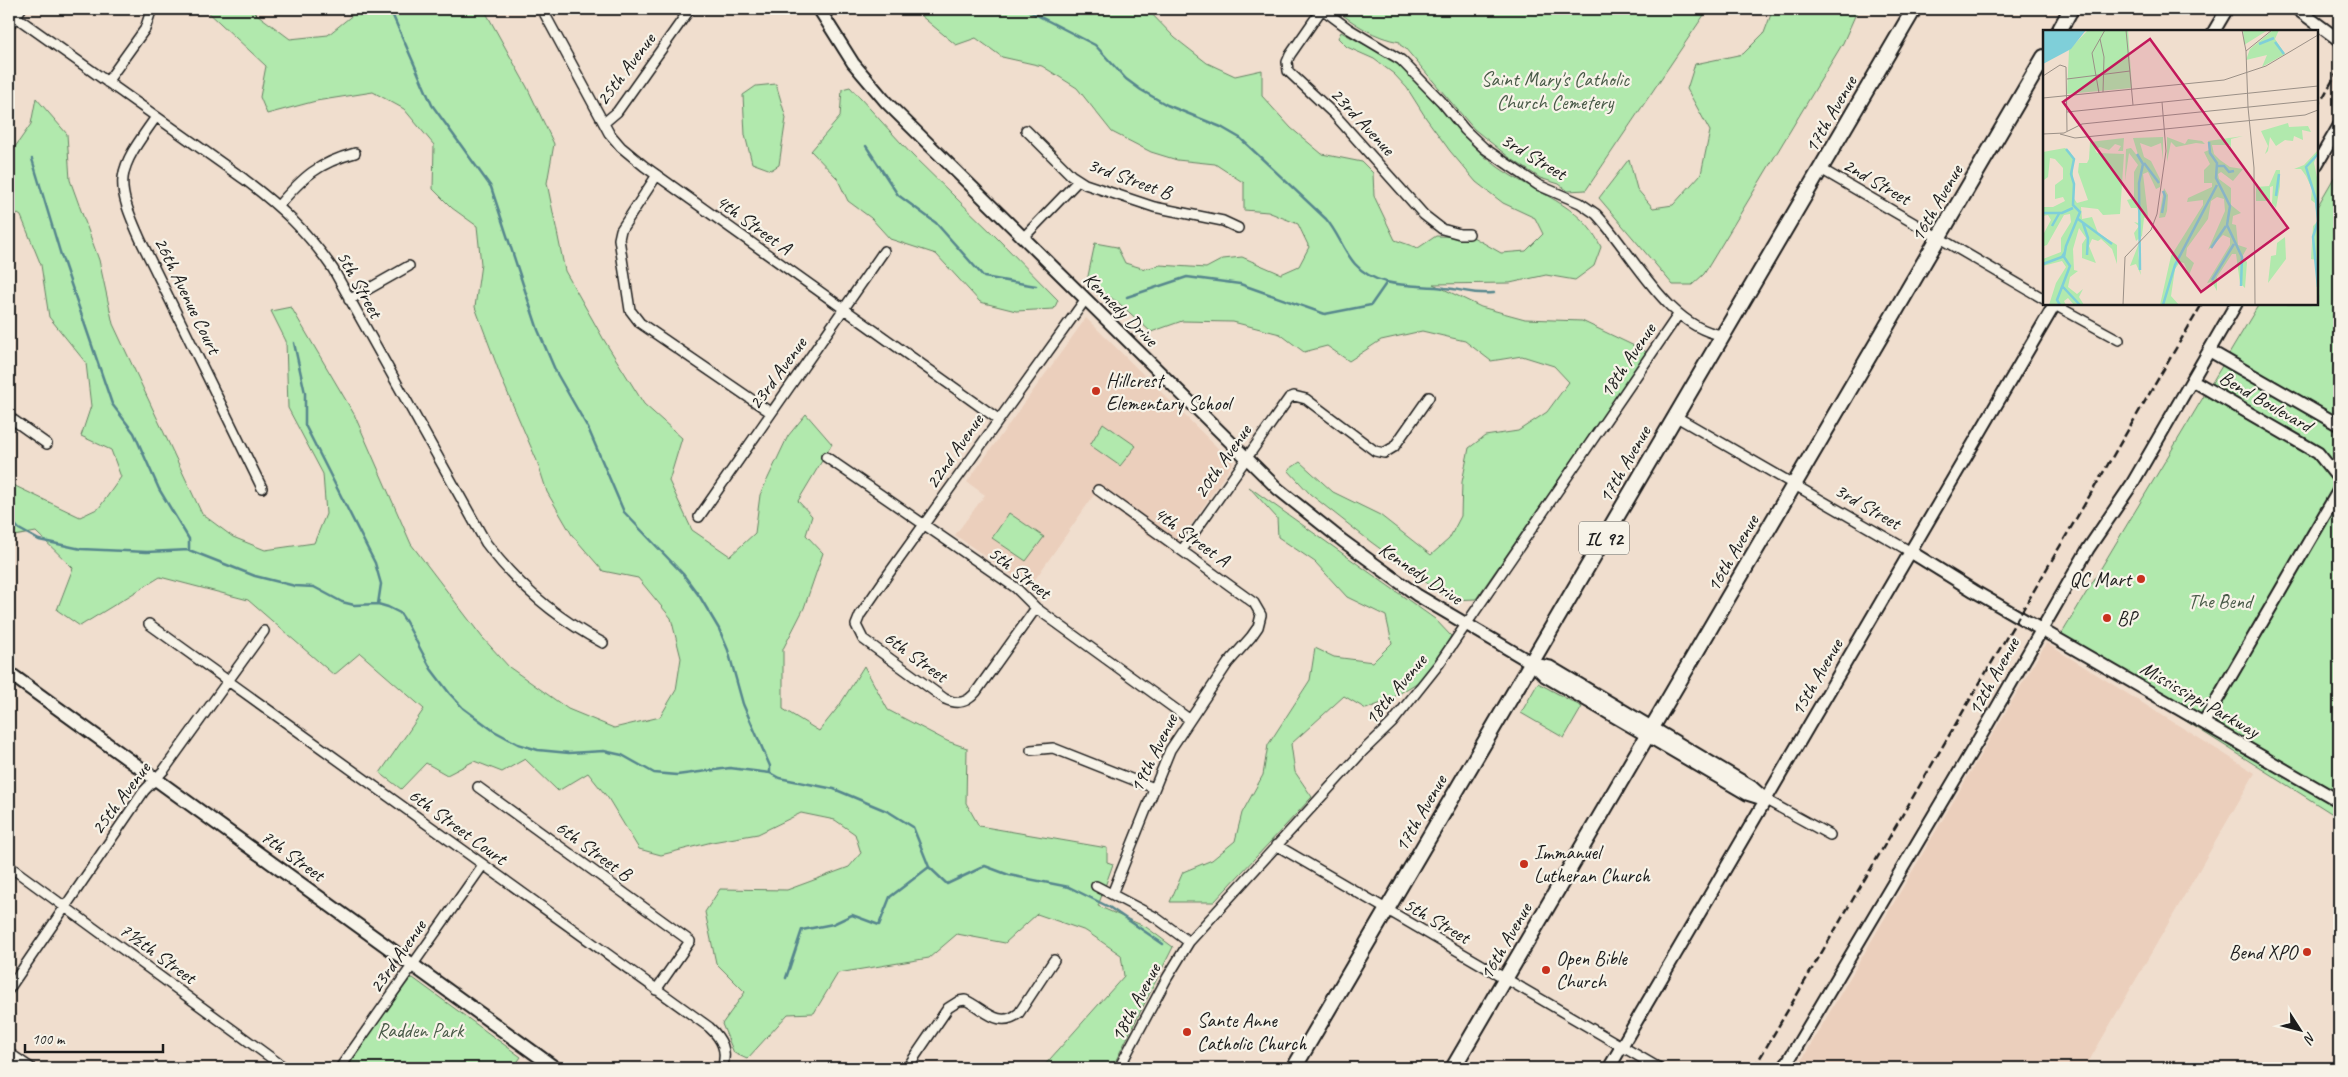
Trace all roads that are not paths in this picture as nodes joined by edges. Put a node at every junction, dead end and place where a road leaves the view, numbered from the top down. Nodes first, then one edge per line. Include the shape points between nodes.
1 (690, 9) edge
2 (820, 9) edge
3 (1322, 9) edge
4 (1914, 9) edge
5 (2071, 9) edge
6 (2227, 9) edge
7 (2297, 9) edge
8 (546, 11) edge
9 (15, 12) edge
10 (150, 14) dead end
11 (9, 26) edge
12 (2060, 30) edge
13 (2215, 30) edge
14 (2339, 40) edge
15 (2043, 59) edge
16 (108, 82) junction
17 (156, 117) junction
18 (604, 123) junction
19 (2339, 126) edge
20 (1026, 130) dead end
21 (355, 153) dead end
22 (2318, 162) edge
23 (1821, 169) junction
24 (657, 175) junction
25 (1078, 181) junction
26 (278, 205) junction
27 (1238, 228) dead end
28 (1469, 234) dead end
29 (1939, 237) junction
30 (1023, 238) junction
31 (884, 251) dead end
32 (409, 266) dead end
33 (2043, 298) edge
34 (349, 300) junction
35 (1085, 300) junction
36 (2051, 305) edge
37 (2056, 305) edge
38 (2235, 305) edge
39 (844, 310) junction
40 (1678, 315) junction
41 (1722, 335) junction
42 (2119, 340) dead end
43 (2210, 351) junction
44 (2192, 380) junction
45 (1429, 398) dead end
46 (770, 412) junction
47 (1675, 416) junction
48 (9, 417) edge
49 (998, 419) junction
50 (2339, 424) edge
51 (47, 444) dead end
52 (826, 457) dead end
53 (1245, 458) junction
54 (2339, 479) edge
55 (1795, 485) junction
56 (262, 488) dead end
57 (1098, 490) dead end
58 (2339, 490) edge
59 (699, 517) dead end
60 (924, 524) junction
61 (1182, 550) junction
62 (1911, 552) junction
63 (1036, 608) junction
64 (1262, 615) joint
65 (149, 624) dead end
66 (856, 625) joint
67 (1466, 625) junction
68 (2041, 630) junction
69 (264, 631) dead end
70 (603, 643) dead end
71 (1532, 663) junction
72 (9, 674) edge
73 (227, 680) junction
74 (1189, 719) junction
75 (2204, 722) junction
76 (1650, 732) junction
77 (1031, 750) dead end
78 (155, 779) junction
79 (478, 787) dead end
80 (1154, 788) junction
81 (1766, 800) junction
82 (2339, 801) edge
83 (1830, 835) dead end
84 (1276, 845) junction
85 (483, 865) junction
86 (9, 866) edge
87 (1096, 886) dead end
88 (1112, 894) junction
89 (65, 906) junction
90 (1386, 911) junction
91 (1189, 942) junction
92 (1054, 960) dead end
93 (411, 964) junction
94 (1505, 980) junction
95 (9, 989) edge
96 (656, 990) junction
97 (1621, 1047) junction
98 (9, 1053) edge
99 (30, 1068) edge
100 (285, 1068) edge
101 (340, 1068) edge
102 (555, 1068) edge
103 (722, 1068) edge
104 (907, 1068) edge
105 (1119, 1068) edge
106 (1294, 1068) edge
107 (1453, 1068) edge
108 (1608, 1068) edge
109 (1659, 1068) edge
110 (1784, 1068) edge

1 - 18 street, 25th Avenue via 618,112
2 - 30 street, Kennedy Drive via 868,82
3 - 28 street, 23rd Avenue via 1290,55 1288,70 1334,114 1424,215 1442,230
3 - 40 street, 3rd Street via 1349,30 1401,60 1484,148 1538,185 1580,203 1596,214
4 - 23 main road, 17th Avenue / IL 92
5 - 12 main road
6 - 13 street
7 - 14 street
8 - 18 street, 4th Street A
9 - 11 street
9 - 16 street, 5th Street
10 - 16 street via 145,29
15 - 29 main road, 16th Avenue
16 - 17 street, 5th Street
17 - 26 street, 5th Street
17 - 56 street, 26th Avenue Court via 126,162 122,176 124,196 142,243
18 - 24 street, 4th Street A via 621,147
19 - 22 street
20 - 25 street, 3rd Street B
21 - 26 street via 321,165 303,178
23 - 29 street, 2nd Street
23 - 41 main road, 17th Avenue / IL 92
24 - 39 street, 4th Street A
24 - 46 street via 621,230 619,239 630,310 635,319
25 - 27 street, 3rd Street B via 1170,212 1223,221
25 - 30 street
26 - 34 street, 5th Street via 320,249
29 - 33 street, 2nd Street
29 - 55 main road, 16th Avenue
30 - 35 street, Kennedy Drive
31 - 39 street, 23rd Avenue
32 - 34 street
34 - 70 street, 5th Street via 486,543 532,595 560,617
35 - 49 street, 22nd Avenue
35 - 53 street, Kennedy Drive
36 - 62 street, 15th Avenue
37 - 42 street, 2nd Street
38 - 43 street, 12th Avenue
39 - 46 street, 23rd Avenue
39 - 49 street, 4th Street A
40 - 41 street, 3rd Street via 1700,329
40 - 67 street, 18th Avenue
41 - 47 main road, 17th Avenue / IL 92
43 - 44 street, 12th Avenue
43 - 50 street, Bend Boulevard
44 - 54 street, Bend Boulevard via 2318,453
44 - 68 street, 12th Avenue
45 - 53 street, 20th Avenue via 1394,447 1384,454 1374,451 1306,399 1294,396 1285,402
46 - 59 street, 23rd Avenue
47 - 55 street, 3rd Street
47 - 71 main road, 17th Avenue / IL 92
48 - 51 street
49 - 60 street, 22nd Avenue
52 - 60 street, 5th Street
53 - 61 street, 20th Avenue
53 - 67 street, Kennedy Drive via 1343,541 1417,595
55 - 62 street, 3rd Street
55 - 76 main road, 16th Avenue
57 - 61 street, 4th Street A
58 - 75 street
60 - 63 street, 5th Street via 1016,588
60 - 66 street, 22nd Avenue
61 - 64 street, 4th Street A via 1254,603
62 - 68 street, 3rd Street
62 - 81 street, 15th Avenue
63 - 66 street, 6th Street via 976,692 964,703 945,699 863,639
63 - 74 street, 5th Street
64 - 74 street, 19th Avenue via 1251,637 1228,663
65 - 73 street, 6th Street Court
67 - 71 street, Kennedy Drive
67 - 84 street, 18th Avenue via 1392,723
68 - 75 street, Mississippi Parkway
68 - 110 street, 12th Avenue
69 - 73 street, 25th Avenue
71 - 76 street, Kennedy Drive via 1550,667
71 - 90 main road, 17th Avenue / IL 92
72 - 78 main road, 7th Street
73 - 78 street, 25th Avenue
73 - 85 street, 6th Street Court
74 - 80 street, 19th Avenue via 1170,750
75 - 82 street, Mississippi Parkway
76 - 81 street, Kennedy Drive via 1747,794
76 - 94 main road, 16th Avenue
77 - 80 street via 1052,748
78 - 89 street, 25th Avenue via 144,790
78 - 93 main road, 7th Street
79 - 96 street, 6th Street B via 690,941
80 - 88 street, 19th Avenue
81 - 83 street, Kennedy Drive
81 - 97 street, 15th Avenue
84 - 90 street, 5th Street
84 - 91 street, 18th Avenue
85 - 93 street, 23rd Avenue
85 - 96 street, 6th Street Court
86 - 89 street, 7½th Street
87 - 88 street
88 - 91 street via 1155,917
89 - 95 street, 25th Avenue
89 - 100 street, 7½th Street
90 - 94 street, 5th Street
90 - 106 main road, 17th Avenue / IL 92
91 - 105 street, 18th Avenue
92 - 104 street via 1019,1014 1013,1018 996,1020 965,1000 954,1003
93 - 101 street, 23rd Avenue
93 - 102 main road, 7th Street
94 - 97 street, 5th Street
94 - 107 main road, 16th Avenue
96 - 103 street, 6th Street Court via 719,1038 725,1054
97 - 108 street, 15th Avenue
97 - 109 street, 5th Street
98 - 99 street

